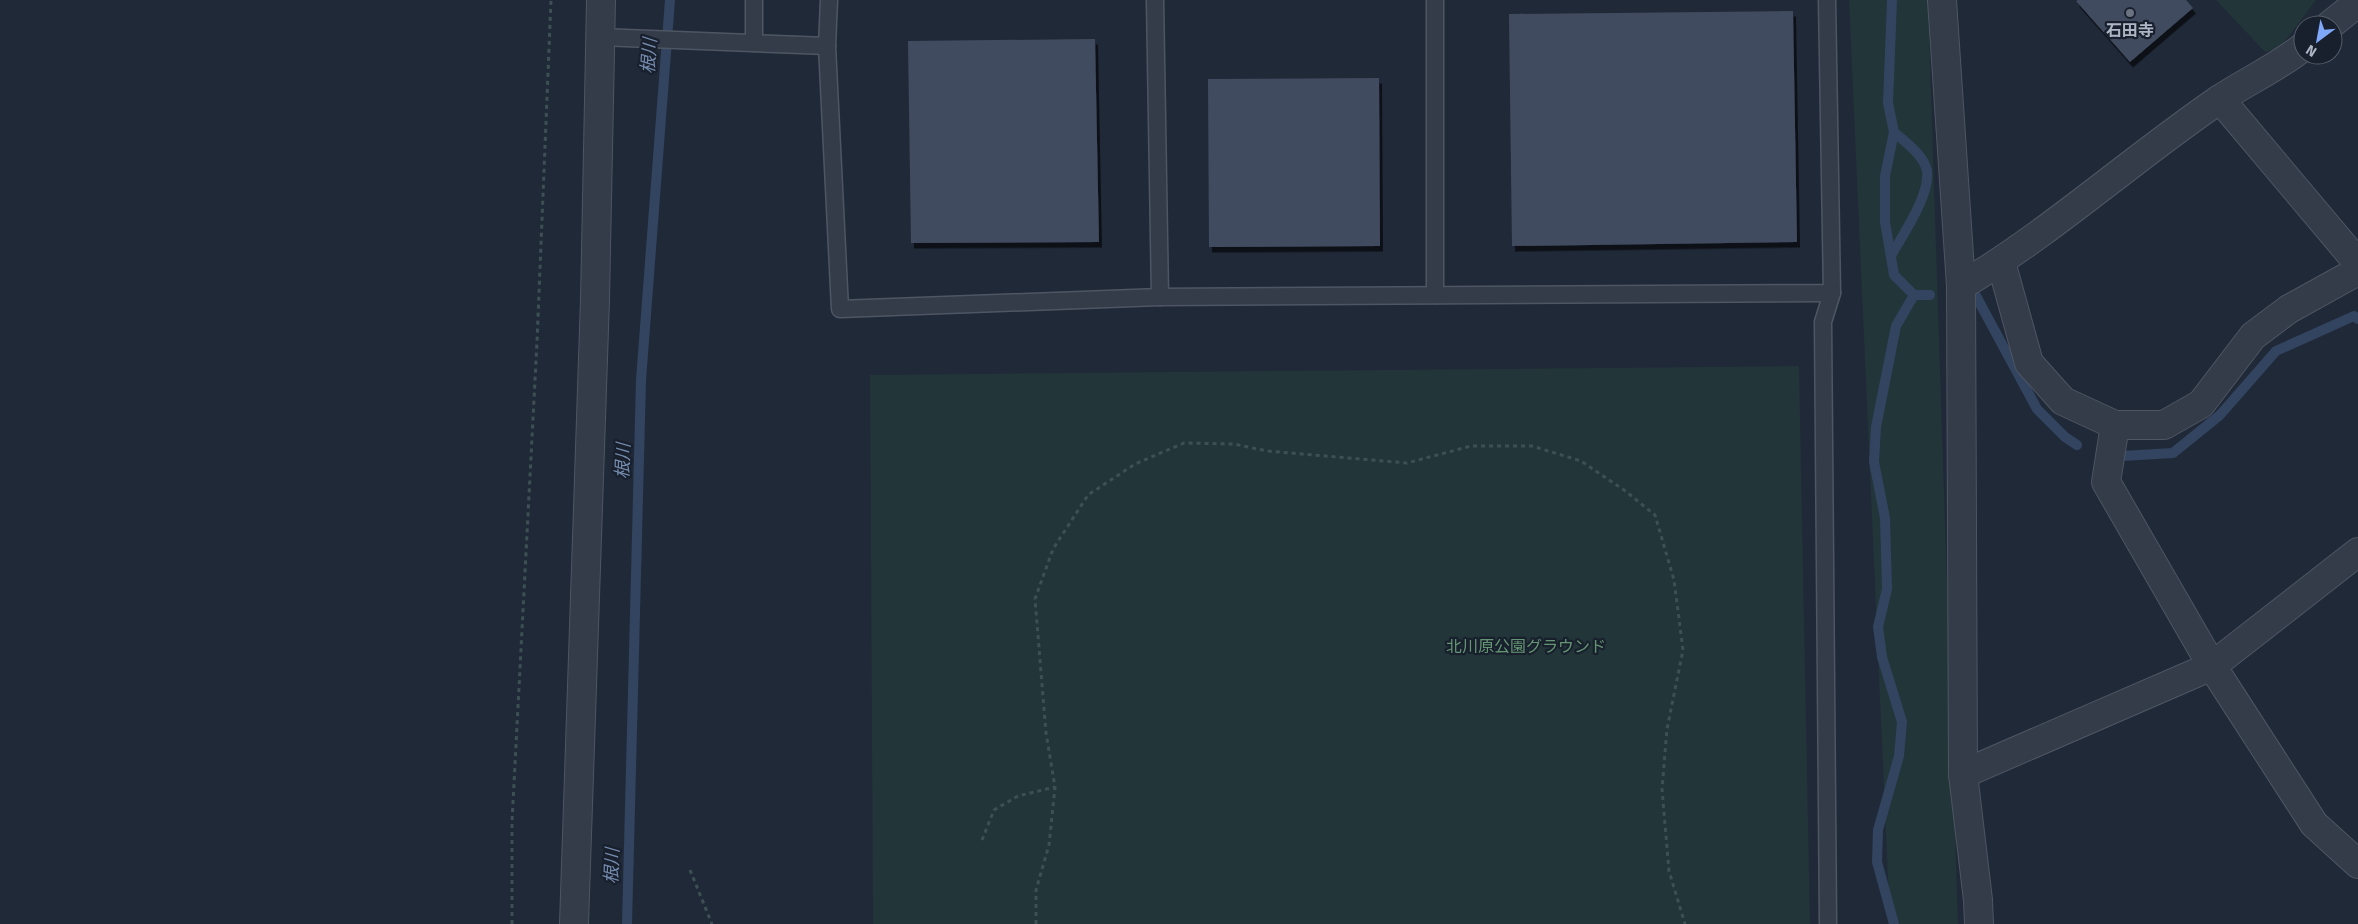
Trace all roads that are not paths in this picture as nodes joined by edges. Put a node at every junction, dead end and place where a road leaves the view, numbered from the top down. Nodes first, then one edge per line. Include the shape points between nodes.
1 (601, 0) edge
2 (754, 0) edge
3 (829, 0) edge
4 (1155, 0) edge
5 (1436, 0) edge
6 (1827, 0) edge
7 (1942, 0) edge
8 (2356, 0) edge
9 (2342, 15) edge
10 (600, 37) junction
11 (754, 43) junction
12 (827, 46) junction
13 (2293, 55) edge
14 (2220, 99) junction
15 (2001, 262) junction
16 (2358, 263) edge
17 (2358, 272) edge
18 (1961, 286) junction
19 (1832, 293) junction
20 (1435, 296) junction
21 (1160, 297) junction
22 (2115, 425) junction
23 (2358, 552) edge
24 (2212, 666) junction
25 (1962, 774) junction
26 (2358, 864) edge
27 (574, 924) edge
28 (1828, 924) edge
29 (1979, 924) edge

1 - 10 street
2 - 11 lane
3 - 12 lane
4 - 21 lane
5 - 20 lane
6 - 19 lane
7 - 18 street
8 - 9 street
10 - 11 lane
10 - 27 street via 595,299
11 - 12 lane
12 - 21 lane via 840,308
13 - 14 street
14 - 15 street
14 - 16 street
15 - 18 street
15 - 22 street via 2029,363 2063,401
17 - 22 street via 2289,309 2253,336 2201,404 2164,425
18 - 25 street
19 - 20 lane
19 - 28 lane via 1823,322
20 - 21 lane
22 - 24 street via 2106,482
23 - 24 street
24 - 25 street
24 - 26 street via 2314,824
25 - 29 street

